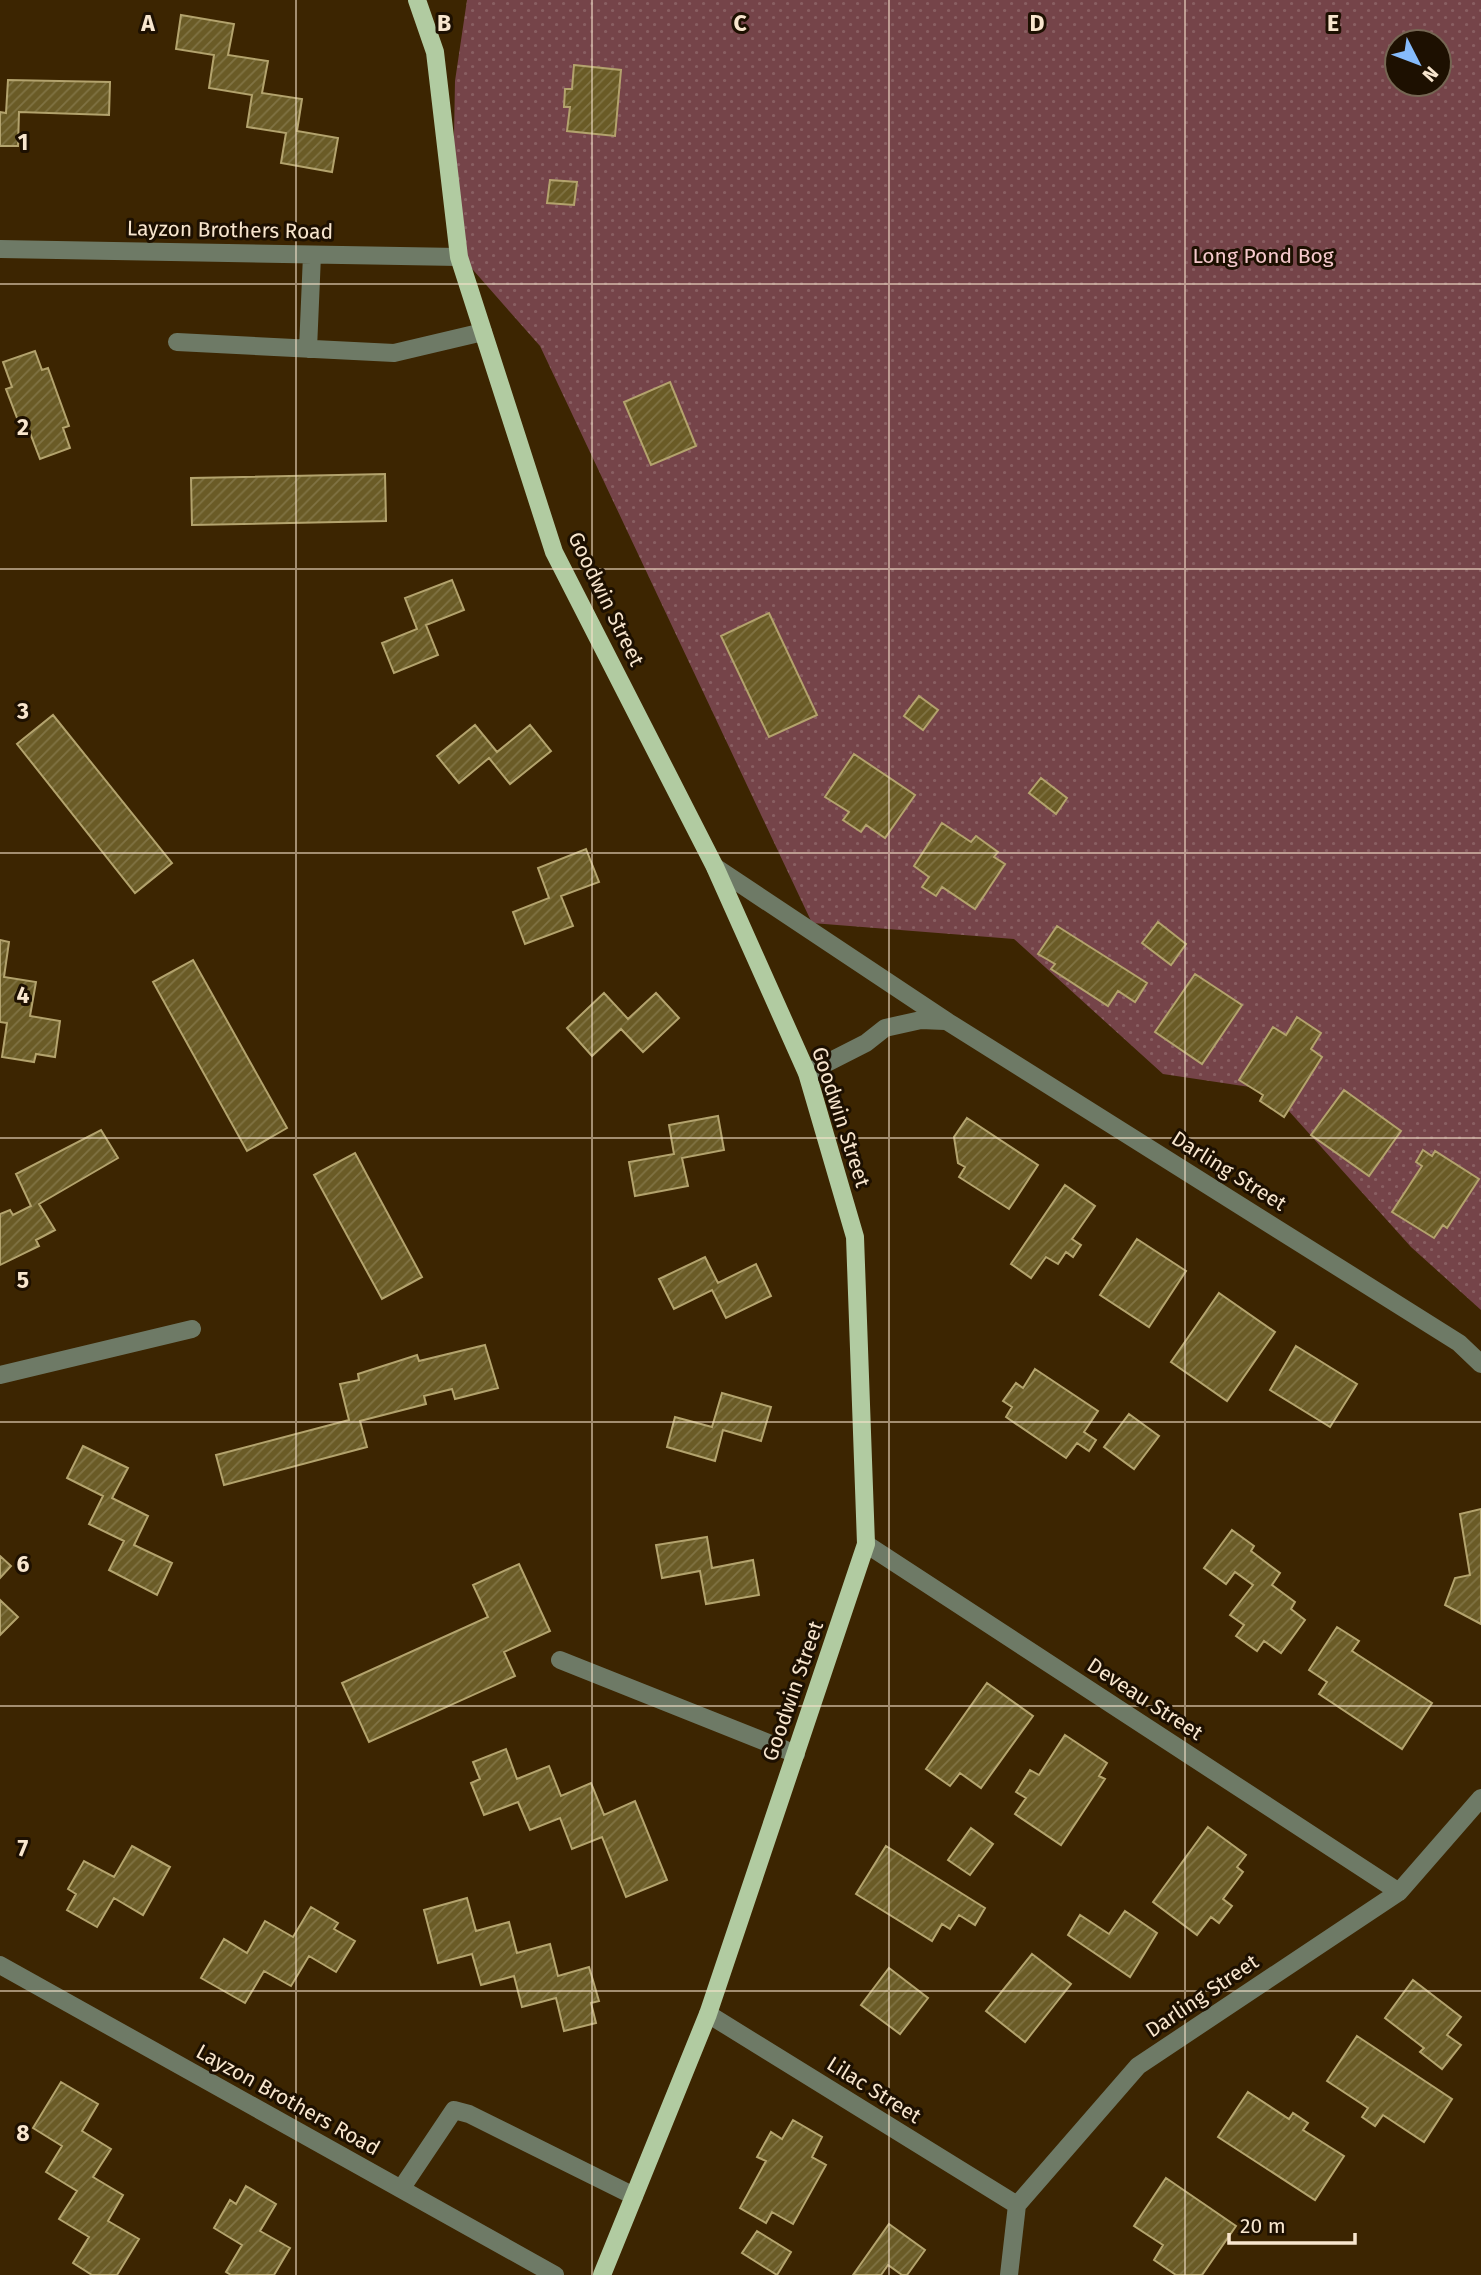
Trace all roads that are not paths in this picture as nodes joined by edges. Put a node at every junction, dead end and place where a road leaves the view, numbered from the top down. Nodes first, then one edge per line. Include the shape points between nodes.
1 (418, 0) edge
2 (0, 249) edge
3 (312, 255) junction
4 (459, 257) junction
5 (483, 332) junction
6 (177, 342) dead end
7 (308, 349) junction
8 (715, 867) junction
9 (948, 1022) junction
10 (807, 1073) junction
11 (192, 1329) dead end
12 (1481, 1364) edge
13 (0, 1375) edge
14 (866, 1545) junction
15 (560, 1660) dead end
16 (796, 1754) junction
17 (1481, 1798) edge
18 (1399, 1892) junction
19 (0, 1965) edge
20 (708, 2014) junction
21 (401, 2189) junction
22 (635, 2196) junction
23 (1017, 2205) junction
24 (555, 2275) edge
25 (602, 2275) edge
26 (1009, 2275) edge

1 - 4 main road, Goodwin Street via 435,52
2 - 3 street, Layzon Brothers Road
3 - 4 street, Layzon Brothers Road
3 - 7 street
4 - 5 main road, Goodwin Street
5 - 7 street via 394,353
5 - 8 main road, Goodwin Street via 554,552
6 - 7 street
8 - 9 street, Darling Street
8 - 10 main road, Goodwin Street
9 - 10 street via 921,1020 885,1028
9 - 12 street, Darling Street via 1458,1343
10 - 14 main road, Goodwin Street via 855,1237
11 - 13 street
14 - 16 main road, Goodwin Street
14 - 18 street, Deveau Street
15 - 16 street
16 - 20 main road, Goodwin Street
17 - 18 street, Darling Street
18 - 23 street, Darling Street via 1138,2066
19 - 21 street, Layzon Brothers Road
20 - 22 main road, Goodwin Street
20 - 23 street, Lilac Street
21 - 22 street via 454,2110
21 - 24 street, Layzon Brothers Road
22 - 25 main road, Goodwin Street
23 - 26 street

